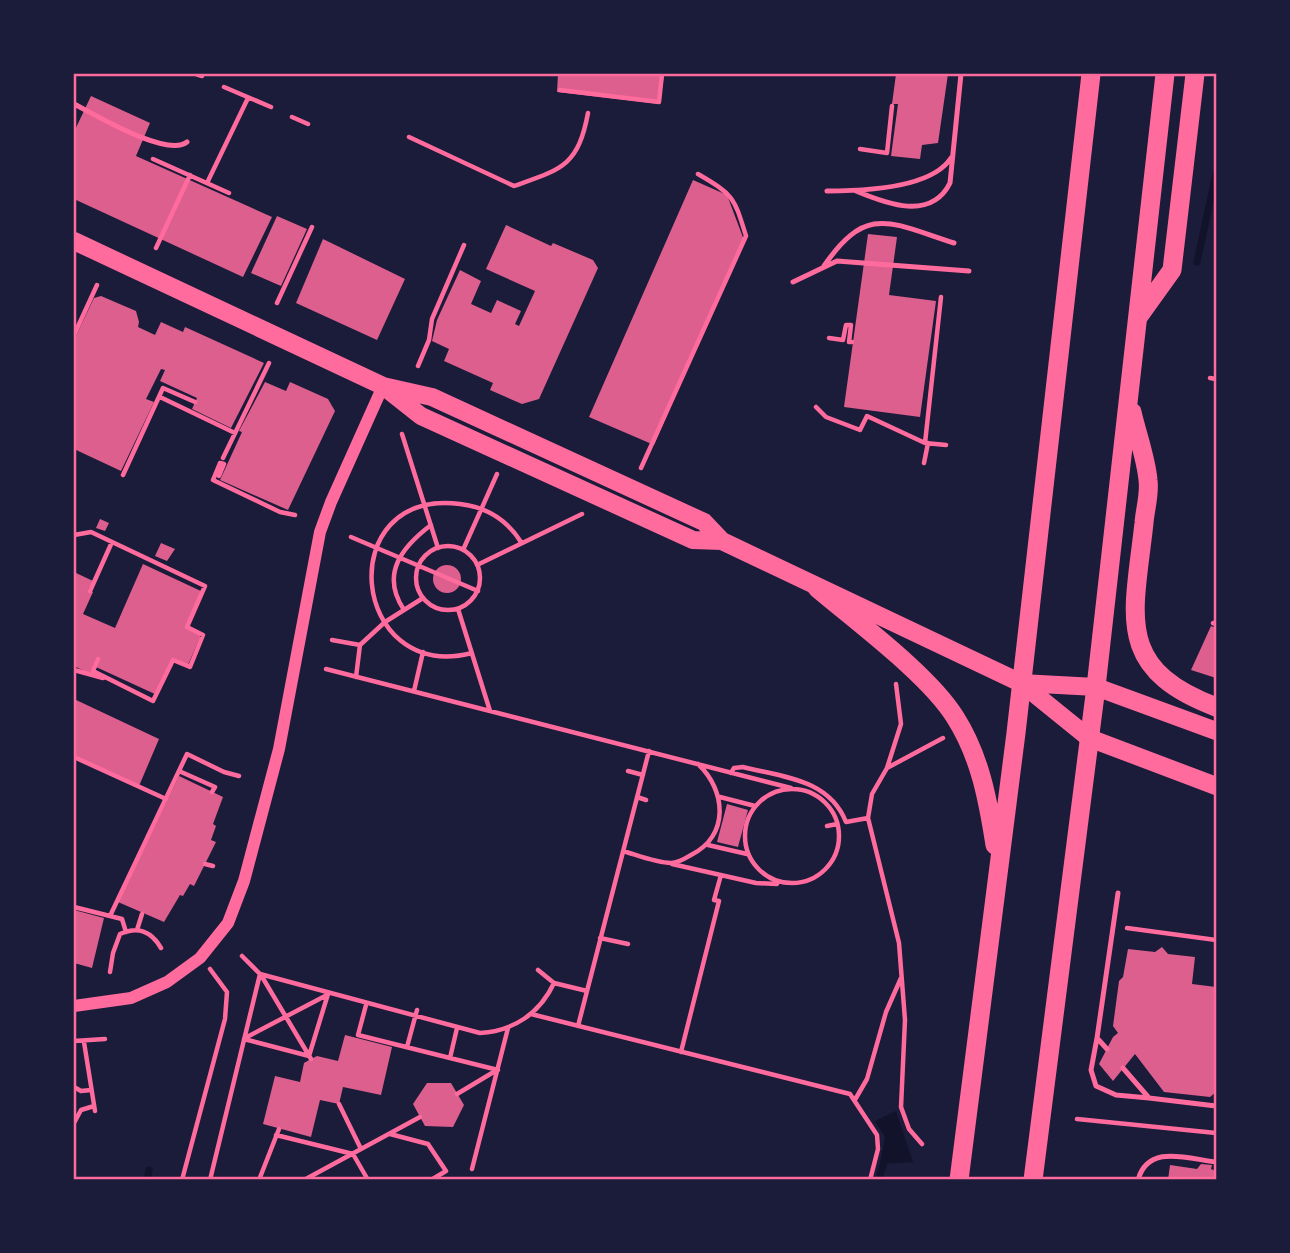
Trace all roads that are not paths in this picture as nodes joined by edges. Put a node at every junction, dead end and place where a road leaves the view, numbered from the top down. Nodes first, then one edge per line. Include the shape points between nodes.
1 (961, 74) edge
2 (1091, 74) edge
3 (1165, 74) edge
4 (1195, 74) edge
5 (74, 104) edge
6 (187, 142) dead end
7 (953, 156) junction
8 (827, 191) dead end
9 (856, 191) junction
10 (74, 241) edge
11 (954, 243) dead end
12 (824, 266) junction
13 (969, 271) dead end
14 (793, 282) dead end
15 (1139, 317) junction
16 (383, 386) junction
17 (1129, 399) junction
18 (817, 588) junction
19 (1021, 683) junction
20 (1096, 687) junction
21 (1216, 707) edge
22 (1216, 731) edge
23 (1089, 738) junction
24 (1216, 786) edge
25 (999, 867) junction
26 (1118, 893) dead end
27 (74, 1006) edge
28 (1097, 1038) junction
29 (1107, 1049) dead end
30 (1123, 1068) dead end
31 (1149, 1098) junction
32 (1216, 1106) edge
33 (1216, 1162) edge
34 (959, 1180) edge
35 (1033, 1180) edge
36 (1138, 1180) edge

1 - 7 lane
2 - 19 highway
3 - 15 highway
4 - 15 highway via 1172,270
5 - 6 lane via 157,143 174,148
7 - 9 lane via 938,173
7 - 9 lane via 950,183 930,204 898,205
8 - 9 lane
10 - 16 main road
11 - 12 lane via 900,227 863,225 840,242
12 - 13 lane via 837,261
12 - 14 lane
15 - 17 highway
16 - 18 main road via 421,416 693,540 723,541
16 - 27 street via 320,532 283,733 240,895 224,930 200,958 145,994 109,1004
17 - 20 highway
17 - 21 highway via 1149,481 1135,613 1140,645 1152,668 1173,688
18 - 19 main road
18 - 25 highway via 953,714 981,774
19 - 20 main road
19 - 23 main road
19 - 25 highway
20 - 22 main road
20 - 23 highway
23 - 24 main road
23 - 35 highway
25 - 34 highway
26 - 28 lane
28 - 29 lane
28 - 31 lane via 1091,1070 1096,1086 1116,1095
30 - 31 lane
31 - 32 lane
33 - 36 lane via 1157,1156 1146,1163

